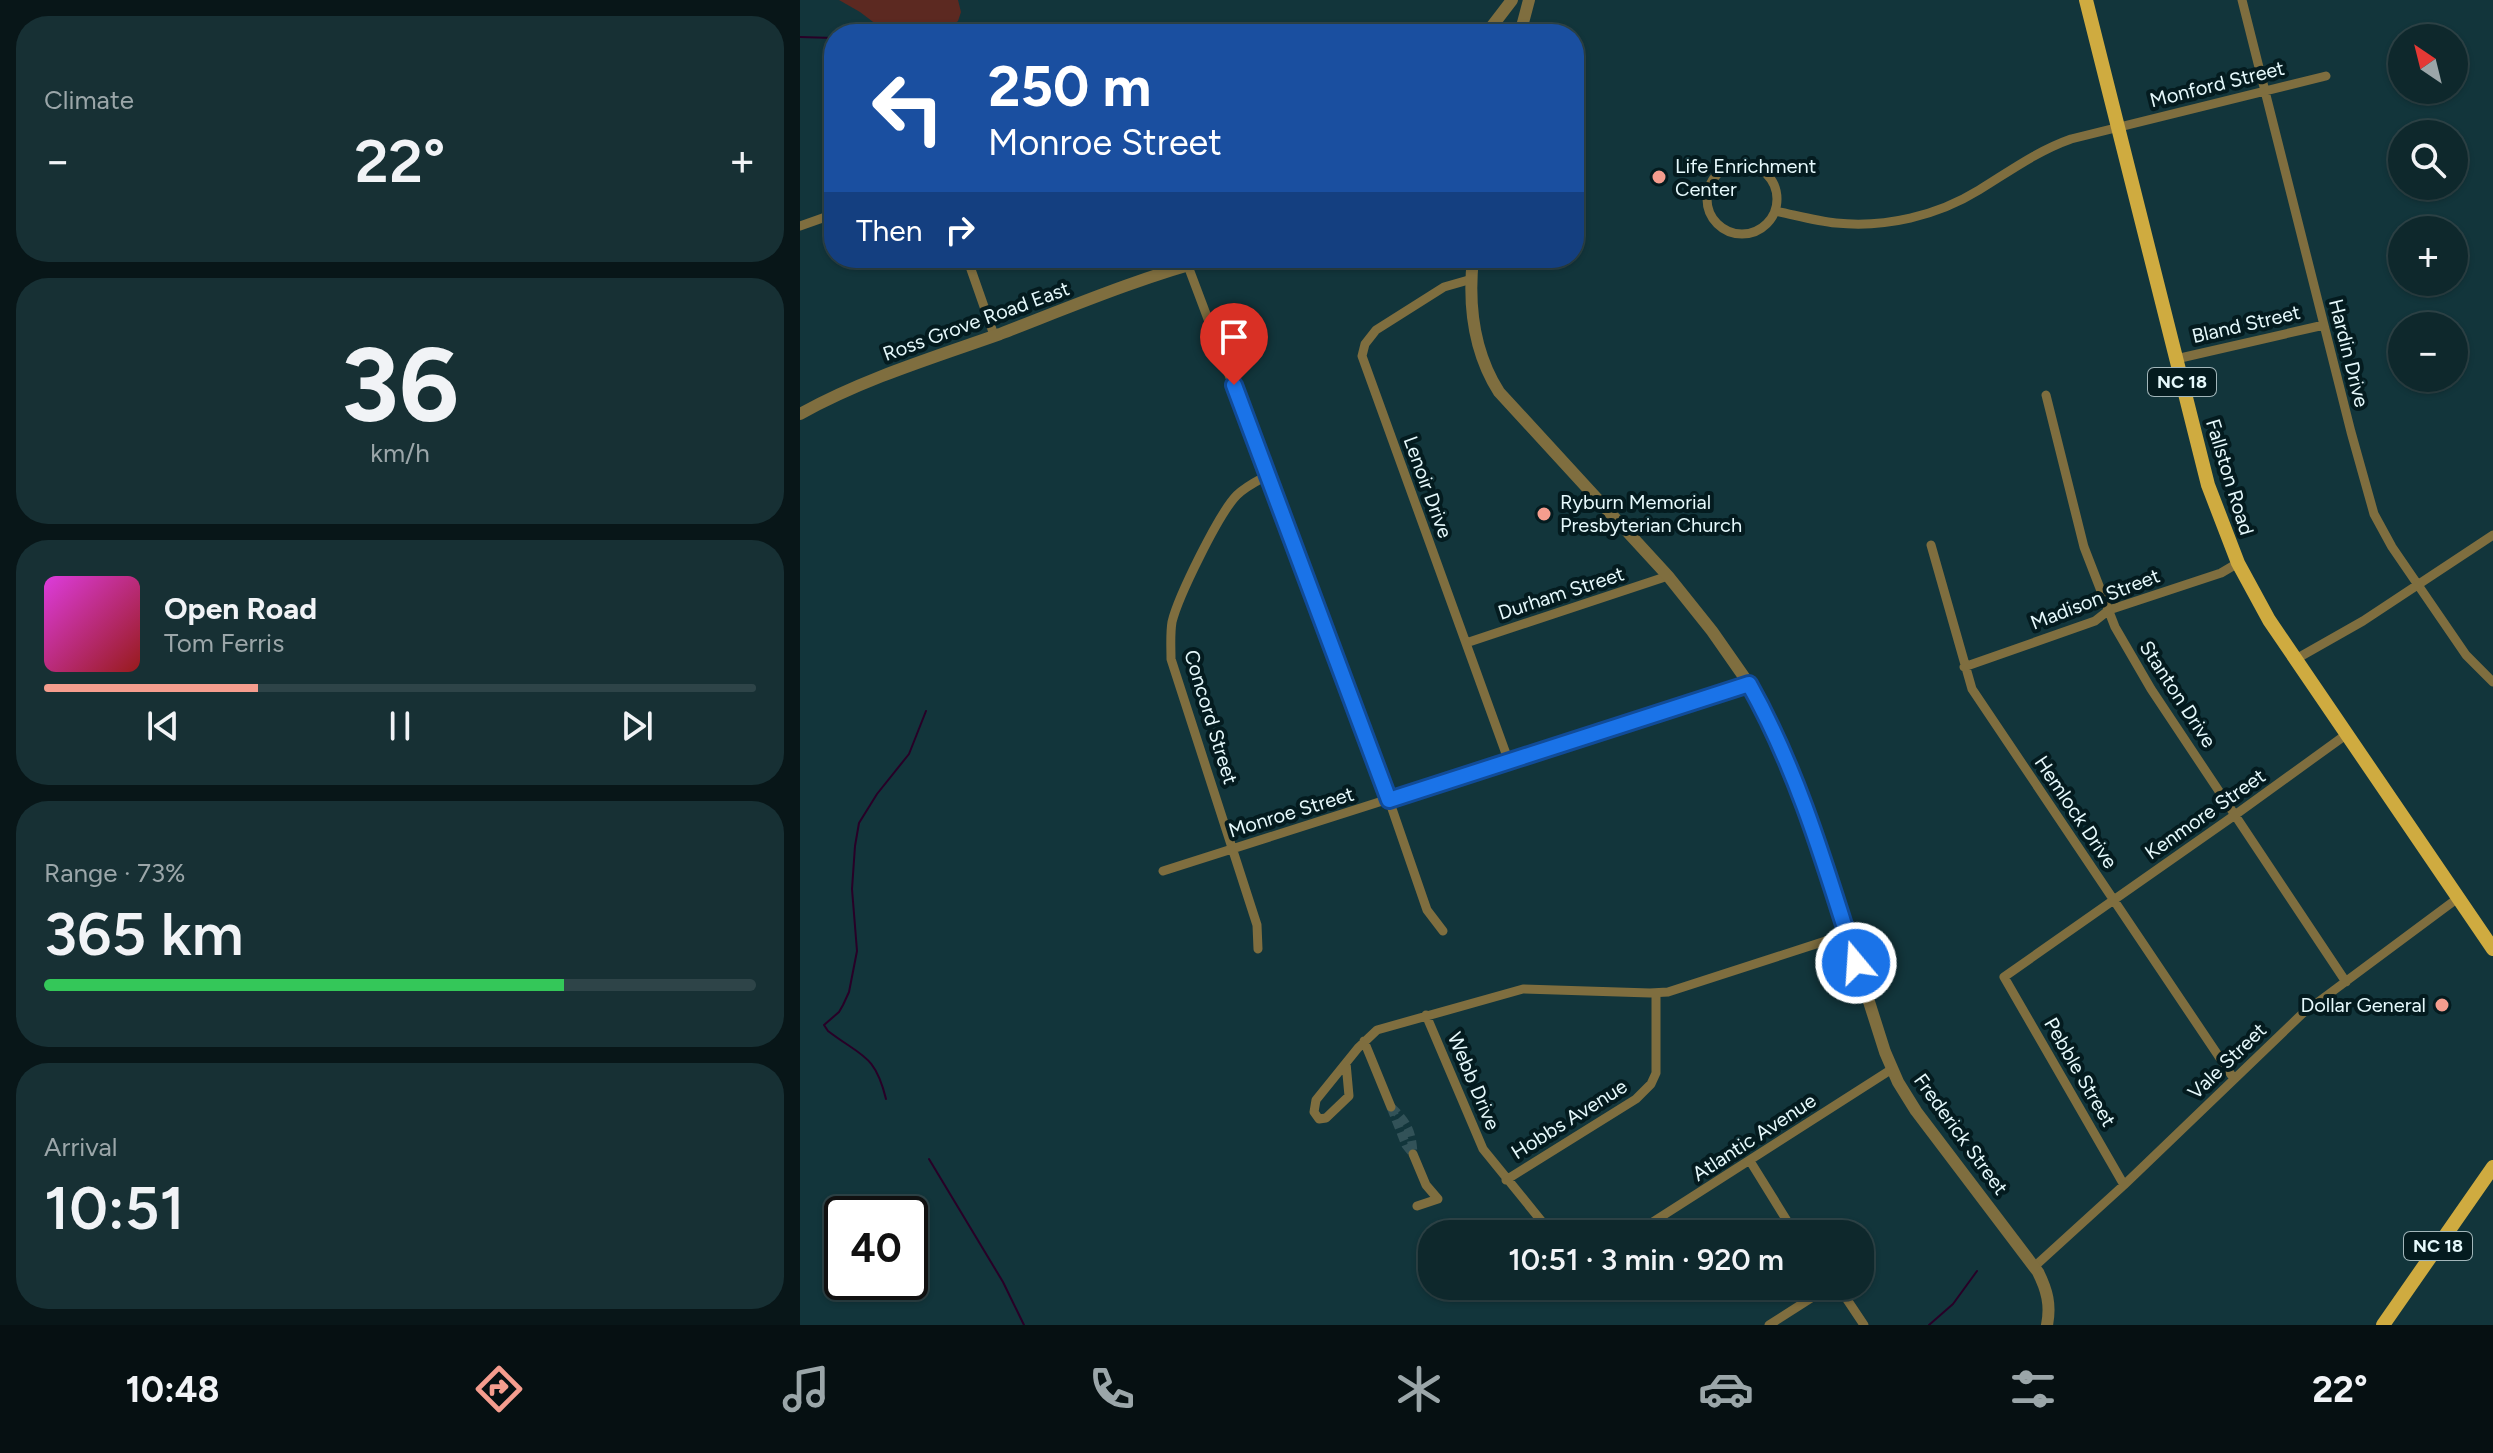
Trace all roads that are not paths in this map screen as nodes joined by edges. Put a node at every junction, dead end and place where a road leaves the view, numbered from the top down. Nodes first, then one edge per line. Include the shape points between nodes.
1 (1512, 0) edge
2 (1529, 0) edge
3 (2086, 0) edge
4 (2242, 0) edge
5 (1494, 24) edge
6 (1523, 24) edge
7 (2326, 76) dead end
8 (2265, 91) junction
9 (2118, 126) junction
10 (1775, 211) junction
11 (824, 218) edge
12 (800, 226) edge
13 (971, 268) edge
14 (1182, 268) edge
15 (1189, 268) edge
16 (1473, 268) edge
17 (1472, 279) junction
18 (2324, 325) junction
19 (994, 335) junction
20 (2176, 359) junction
21 (2046, 395) dead end
22 (800, 414) edge
23 (1268, 475) junction
24 (2493, 535) edge
25 (1931, 545) dead end
26 (2238, 563) junction
27 (1668, 576) junction
28 (2419, 584) junction
29 (2109, 610) junction
30 (1466, 643) junction
31 (2296, 659) junction
32 (1964, 667) junction
33 (2493, 682) edge
34 (1749, 684) junction
35 (2347, 734) junction
36 (1509, 762) junction
37 (1389, 800) junction
38 (2235, 815) junction
39 (1234, 848) junction
40 (1163, 871) dead end
41 (2458, 898) junction
42 (2114, 900) junction
43 (1443, 931) dead end
44 (1847, 934) junction
45 (1258, 949) dead end
46 (2493, 949) edge
47 (2004, 977) joint
48 (2346, 982) junction
49 (1656, 993) junction
50 (1426, 1015) junction
51 (1364, 1041) junction
52 (1342, 1067) junction
53 (1892, 1069) junction
54 (2234, 1079) junction
55 (1391, 1107) tunnel mouth
56 (1413, 1154) dead end
57 (1750, 1161) junction
58 (2490, 1177) edge
59 (1506, 1180) junction
60 (1426, 1185) dead end
61 (2124, 1185) junction
62 (1540, 1220) edge
63 (1656, 1220) edge
64 (1787, 1220) edge
65 (2035, 1266) junction
66 (1808, 1300) edge
67 (1847, 1300) edge
68 (1769, 1325) edge
69 (1864, 1325) edge
70 (2047, 1325) edge
71 (2383, 1325) edge

1 - 5 street
2 - 6 street
3 - 9 main road, Fallston Road / NC 18
4 - 8 street, Hardin Drive
7 - 8 street, Monford Street
8 - 9 street, Monford Street
8 - 18 street, Hardin Drive
9 - 10 street, Monford Street via 2041,151 1961,200 1911,218 1835,223
9 - 20 main road, Fallston Road / NC 18
10 - 10 street via 1770,178 1751,166 1728,167 1708,193 1711,215 1727,231 1761,229
11 - 12 street
13 - 19 street
14 - 19 street, Ross Grove Road East
15 - 23 street
16 - 17 street, Frederick Street
17 - 27 street, Frederick Street via 1476,342 1499,392
17 - 30 street, Lenoir Drive via 1444,287 1376,330 1362,356
18 - 20 street, Bland Street
18 - 28 street, Hardin Drive via 2374,514
19 - 22 street, Ross Grove Road East via 847,390
20 - 26 main road, Fallston Road / NC 18 via 2211,497
21 - 29 street, Stanton Drive via 2080,536
23 - 37 street
23 - 39 street, Concord Street via 1227,505 1185,586 1171,627 1171,659
24 - 28 street
25 - 32 street, Hemlock Drive
26 - 29 street, Madison Street
26 - 31 main road, Fallston Road / NC 18
27 - 30 street, Durham Street
27 - 34 street, Frederick Street
28 - 31 street
28 - 33 street, Hardin Drive via 2466,655
29 - 32 street, Madison Street via 2095,621
29 - 38 street, Stanton Drive via 2151,689
30 - 36 street, Lenoir Drive
31 - 35 main road, Fallston Road / NC 18
32 - 42 street, Hemlock Drive via 1981,704
34 - 36 street, Monroe Street
34 - 44 street, Frederick Street via 1796,783
35 - 38 street, Kenmore Street
35 - 41 main road, Fallston Road / NC 18
36 - 37 street, Monroe Street
37 - 39 street, Monroe Street
37 - 43 street via 1427,910
38 - 42 street, Kenmore Street
38 - 48 street, Stanton Drive
39 - 40 street, Monroe Street
39 - 45 street, Concord Street via 1257,925
41 - 46 main road, Fallston Road / NC 18
41 - 48 street, Vale Street
42 - 47 street, Kenmore Street
42 - 54 street, Hemlock Drive
44 - 49 street
44 - 53 street, Frederick Street
47 - 61 street, Pebble Street
48 - 54 street, Vale Street via 2302,1014
49 - 50 street via 1523,989
49 - 59 street, Hobbs Avenue via 1657,1067 1651,1084 1636,1099
50 - 51 street via 1377,1030
50 - 59 street, Webb Drive via 1483,1149
51 - 52 street
51 - 55 street
52 - 52 street via 1315,1104 1319,1119 1349,1096
53 - 57 street, Atlantic Avenue
53 - 65 street, Frederick Street via 1916,1111
54 - 61 street, Vale Street
56 - 60 street
57 - 63 street, Atlantic Avenue
57 - 64 street
58 - 71 main road, NC 18
59 - 62 street, Webb Drive
61 - 65 street, Vale Street
65 - 70 street, Frederick Street via 2048,1294
66 - 68 street
67 - 69 street

